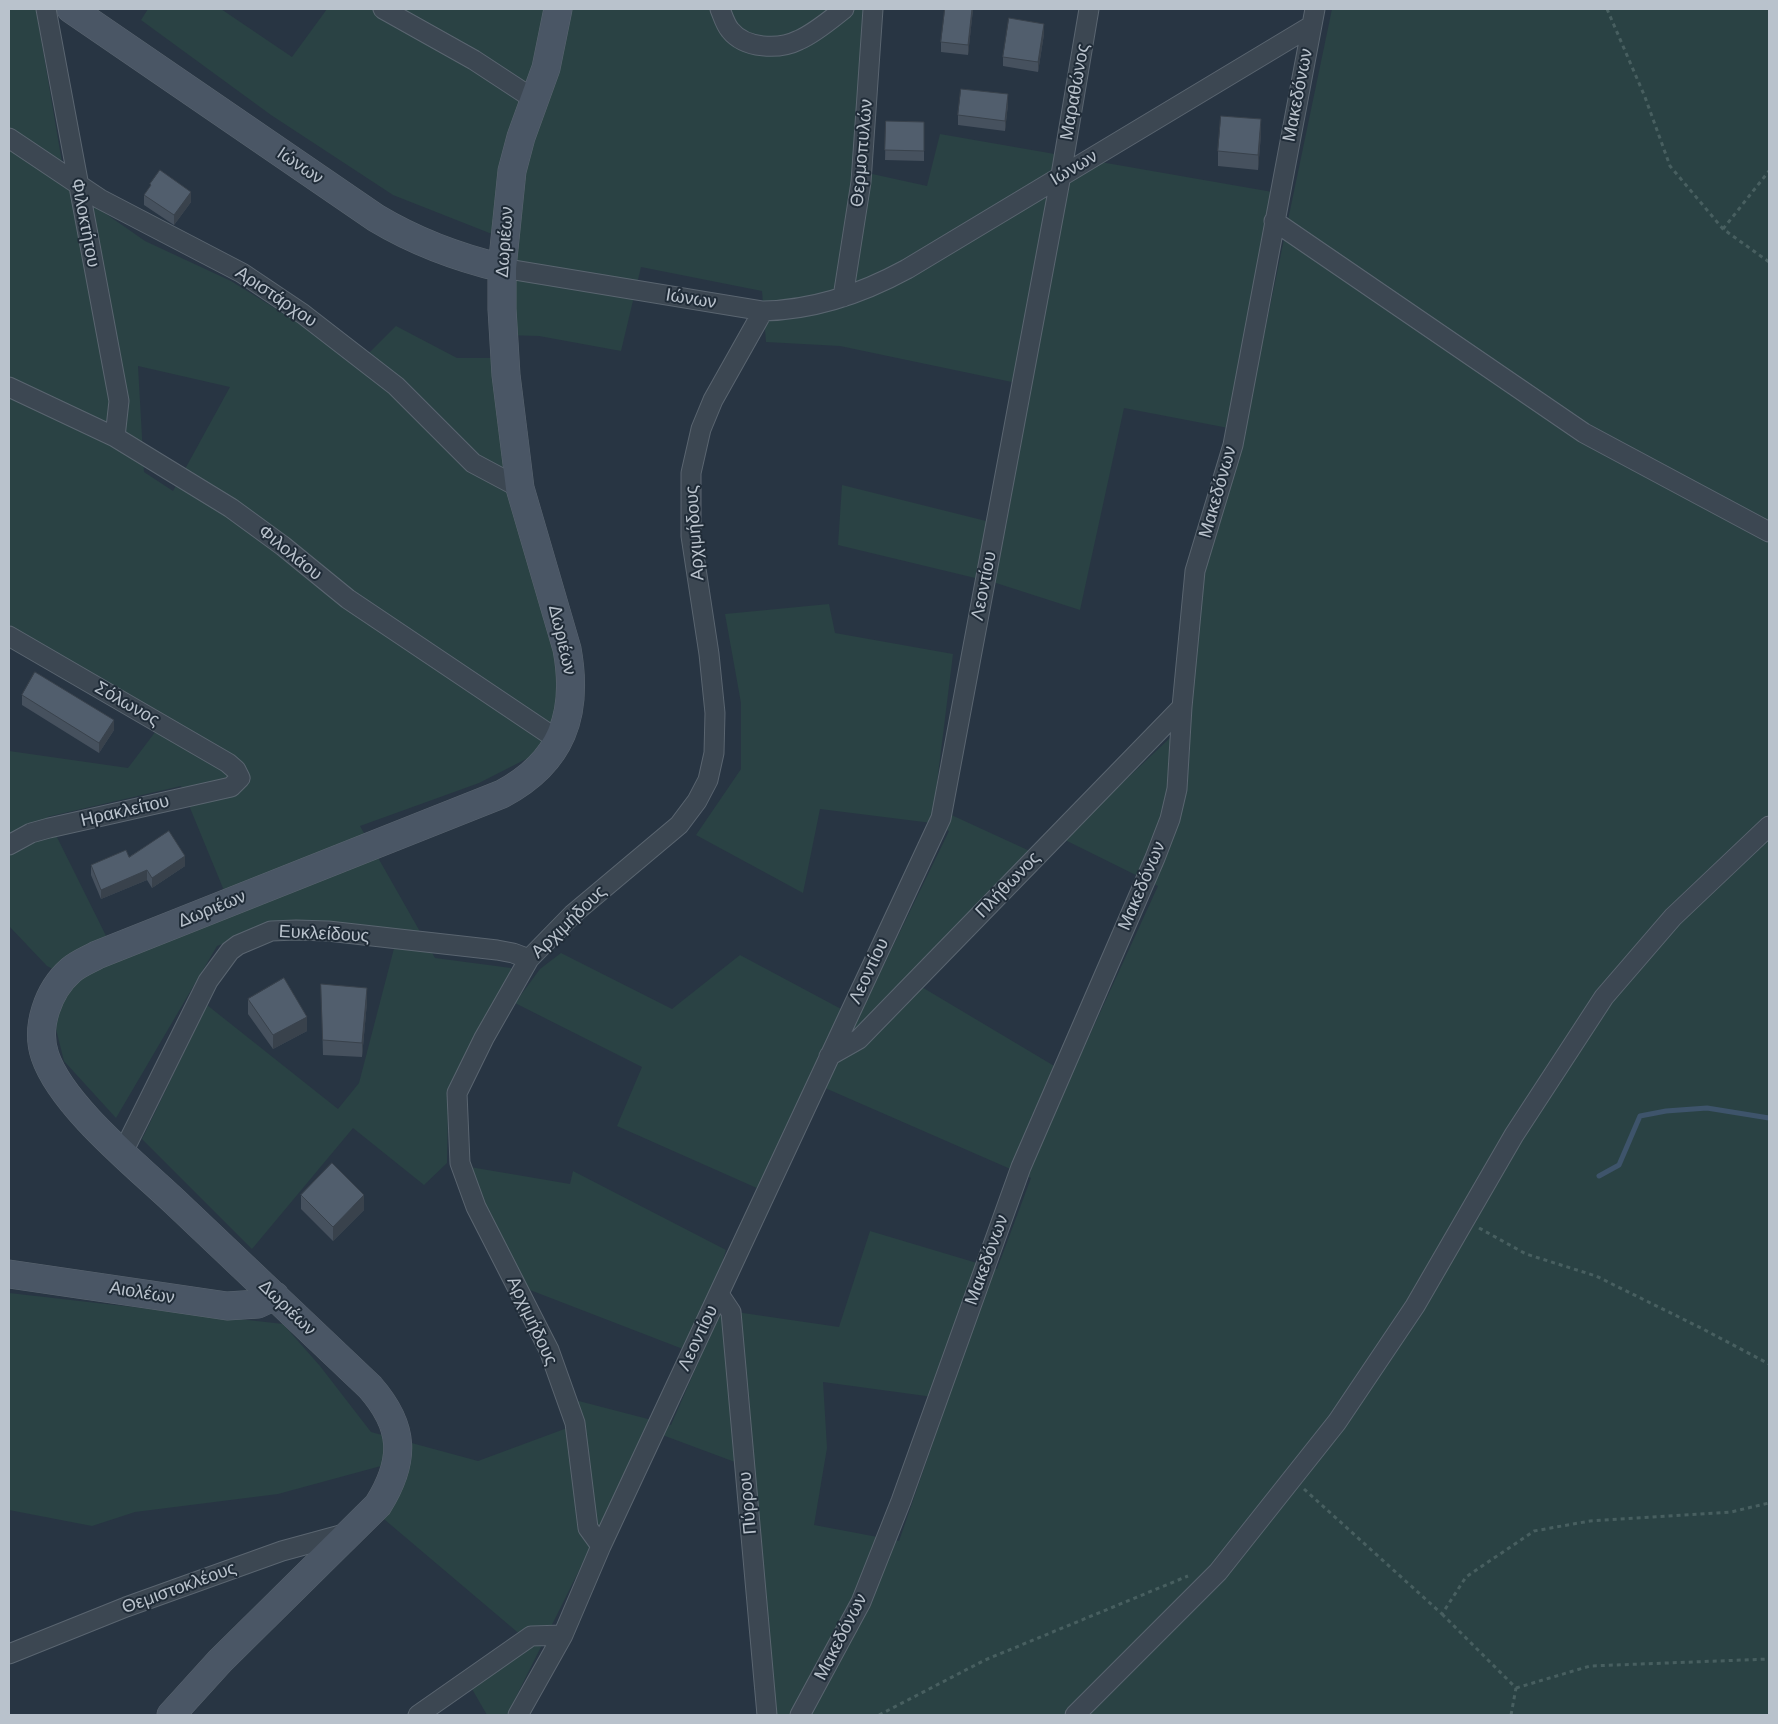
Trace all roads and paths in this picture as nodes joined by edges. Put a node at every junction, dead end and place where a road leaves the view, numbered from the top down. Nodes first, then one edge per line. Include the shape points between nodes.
1 (46, 9) edge
2 (71, 9) edge
3 (383, 9) edge
4 (558, 9) edge
5 (720, 9) edge
6 (844, 9) edge
7 (873, 9) edge
8 (1090, 9) edge
9 (1606, 9) edge
10 (1313, 17) edge
11 (535, 100) junction
12 (9, 138) edge
13 (1769, 171) edge
14 (1061, 175) junction
15 (77, 185) junction
16 (1274, 220) junction
17 (1723, 229) junction
18 (1769, 262) edge
19 (502, 268) junction
20 (843, 297) junction
21 (763, 311) junction
22 (9, 387) edge
23 (115, 437) junction
24 (520, 488) junction
25 (1769, 532) edge
26 (9, 636) edge
27 (1182, 707) junction
28 (558, 740) junction
29 (240, 778) joint
30 (1769, 826) edge
31 (9, 845) edge
32 (529, 960) junction
33 (829, 1056) junction
34 (123, 1152) junction
35 (1464, 1218) junction
36 (9, 1274) edge
37 (719, 1294) junction
38 (275, 1296) junction
39 (1769, 1364) edge
40 (1292, 1478) junction
41 (1769, 1503) edge
42 (352, 1532) junction
43 (601, 1546) junction
44 (1218, 1572) junction
45 (1442, 1614) junction
46 (563, 1635) junction
47 (9, 1654) edge
48 (1769, 1659) edge
49 (1516, 1688) junction
50 (171, 1715) edge
51 (418, 1715) edge
52 (518, 1715) edge
53 (767, 1715) edge
54 (800, 1715) edge
55 (879, 1715) edge
56 (1076, 1715) edge
57 (1512, 1715) edge

1 - 15 street, Φιλοκτήτου
2 - 19 street, Ιώνων via 376,218 416,240
3 - 11 street via 474,60
4 - 11 street, Δωριέων via 550,54
5 - 6 street via 734,35 760,46 800,40
7 - 20 street, Θερμοπυλών via 861,182
8 - 14 street, Μαραθώνος
9 - 17 path via 1645,97 1670,166
10 - 14 street, Ιώνων
10 - 16 street, Μακεδόνων
11 - 19 street, Δωριέων via 512,171
12 - 15 street, Αριστάρχου
13 - 17 path
14 - 20 street, Ιώνων via 892,277
14 - 33 street, Λεοντίου via 941,818
15 - 23 street, Φιλοκτήτου via 119,401
15 - 24 street, Αριστάρχου via 242,273 295,308 396,386 474,463
16 - 25 street via 1584,432
16 - 27 street, Μακεδόνων via 1233,445 1194,571
17 - 18 path
19 - 21 street, Ιώνων
19 - 24 street, Δωριέων via 506,375
20 - 21 street, Ιώνων via 796,308
21 - 32 street, Αρχιμήδους via 713,400 701,429 691,473 691,536 715,713 714,753 708,780 679,825 573,914
22 - 23 street, Φιλολάου
23 - 28 street, Φιλολάου via 231,508 284,546 348,599
24 - 28 street, Δωριέων via 568,649 571,706
26 - 29 street, Σόλωνος via 228,763
27 - 33 street, Πλήθωνος via 858,1039
27 - 54 street, Μακεδόνων via 1177,789 1170,819 1021,1166 901,1501 861,1602
28 - 34 street, Δωριέων via 535,772 502,794 96,955 72,969 55,988 44,1014 44,1054 68,1095
29 - 31 street, Ηρακλείτου via 231,787 49,828
30 - 35 street via 1673,917 1604,997
32 - 34 street, Ευκλείδους via 497,950 328,931 281,930 247,940 230,950 208,981
32 - 43 street, Αρχιμήδους via 457,1093 460,1163 476,1207 549,1350 575,1424 588,1528
33 - 37 street, Λεοντίου
34 - 38 street, Δωριέων
35 - 39 path via 1526,1254 1596,1276
35 - 40 street via 1415,1306 1336,1422
36 - 38 street, Αιολέων via 227,1306 258,1304
37 - 43 street, Λεοντίου
37 - 53 street, Πύρρου via 731,1312
38 - 42 street, Δωριέων via 370,1387 394,1423 397,1452 392,1478 378,1505
40 - 44 street
40 - 45 path
41 - 45 path via 1730,1512 1590,1521 1534,1531 1466,1577
42 - 47 street, Θεμιστοκλέους via 282,1551 126,1607
42 - 50 street, Δωριέων via 306,1574
43 - 46 street, Λεοντίου
44 - 55 path via 1190,1575 994,1656
44 - 56 street
45 - 49 path
46 - 51 street via 531,1636
46 - 52 street, Λεοντίου
48 - 49 path via 1590,1666
49 - 57 path

